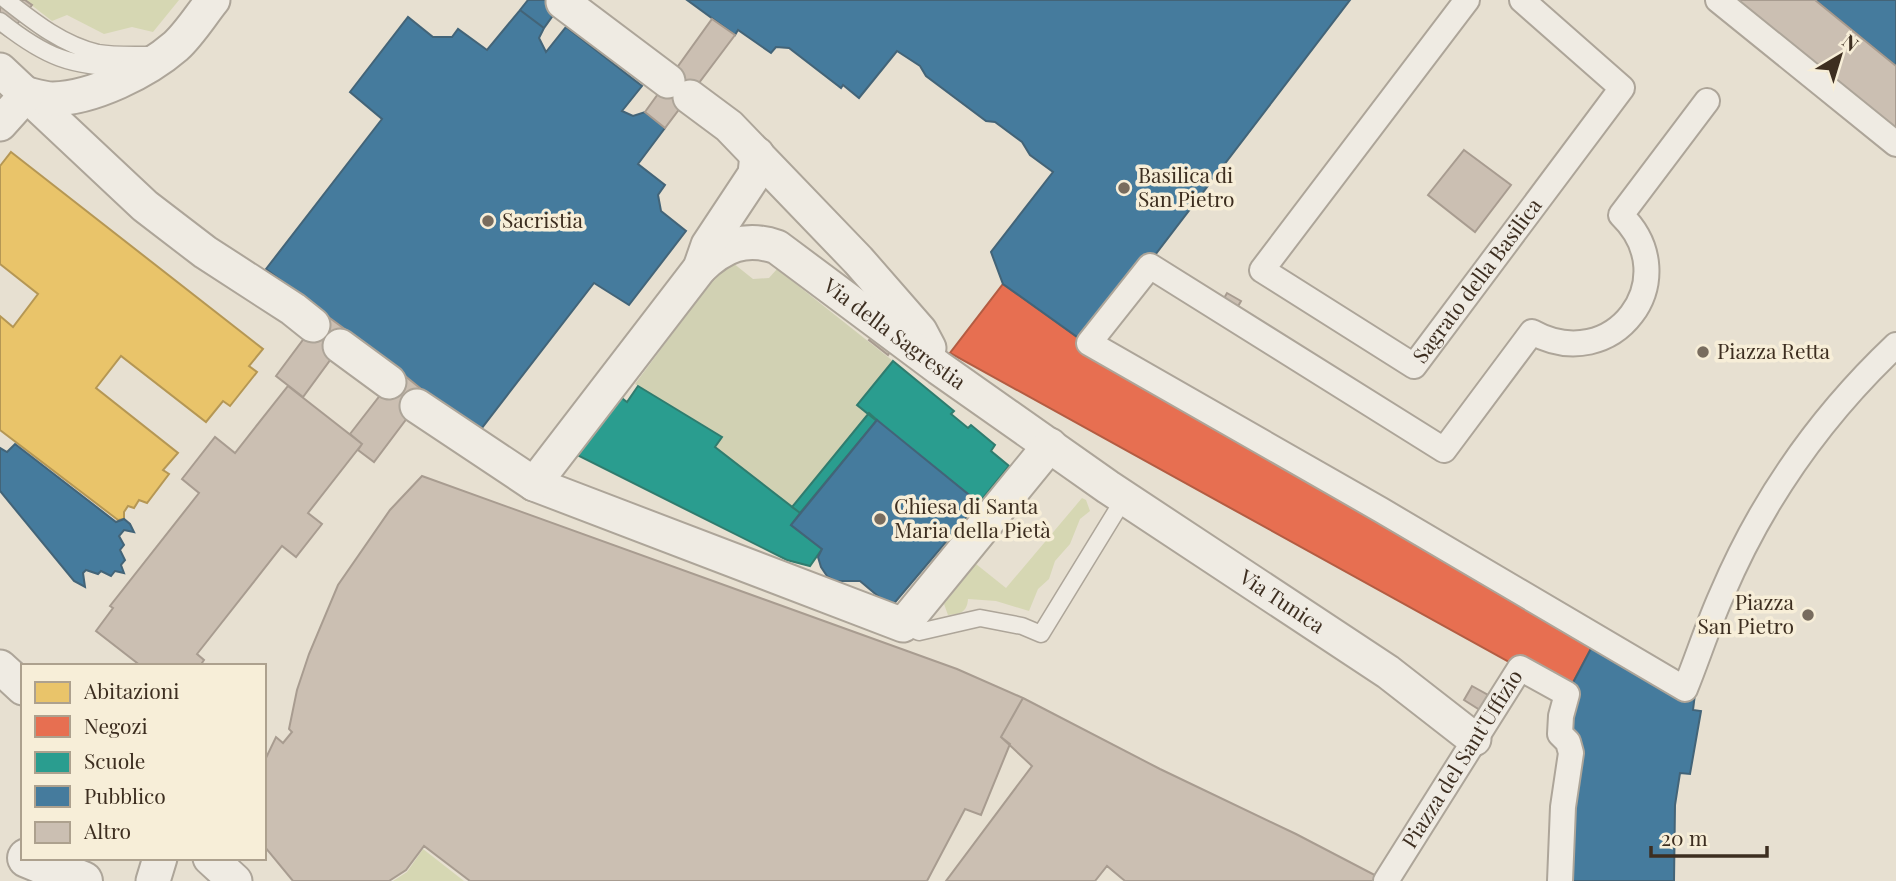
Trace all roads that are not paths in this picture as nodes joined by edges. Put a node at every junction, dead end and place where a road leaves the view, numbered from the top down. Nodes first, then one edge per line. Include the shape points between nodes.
1 (6, 0) edge
2 (214, 0) edge
3 (1467, 0) edge
4 (1522, 0) edge
5 (1718, 0) edge
6 (562, 2) dead end
7 (0, 21) edge
8 (154, 62) junction
9 (0, 70) edge
10 (27, 94) junction
11 (1707, 101) dead end
12 (0, 124) edge
13 (1896, 144) edge
14 (757, 154) junction
15 (700, 268) junction
16 (313, 325) dead end
17 (1896, 345) edge
18 (340, 346) dead end
19 (939, 368) junction
20 (389, 382) dead end
21 (417, 406) dead end
22 (1050, 445) junction
23 (1084, 469) joint
24 (534, 484) junction
25 (1125, 497) junction
26 (903, 625) junction
27 (0, 667) edge
28 (21, 686) edge
29 (1474, 739) junction
30 (0, 852) edge
31 (21, 857) edge
32 (30, 860) edge
33 (159, 860) edge
34 (213, 860) edge
35 (83, 881) edge
36 (153, 881) edge
37 (235, 881) edge
38 (1386, 881) edge
39 (1560, 881) edge

1 - 8 lane via 69,43
2 - 8 street via 177,45
3 - 4 street, Sagrato della Basilica via 1262,270 1414,366 1622,88
5 - 13 street
6 - 14 street via 729,127
7 - 8 lane via 26,42 80,65
8 - 10 street via 84,93 53,99
9 - 10 street
10 - 12 street
10 - 16 street via 145,206
11 - 17 street via 1621,215 1636,234 1645,257 1646,282 1632,315 1614,332 1591,342 1567,345 1532,332 1444,450 1150,265 1089,343 1685,689 1721,595 1770,499 1834,410
14 - 15 street via 755,174 708,245
14 - 19 street via 920,331
15 - 19 street, Via della Sagrestia via 716,253 736,245 778,247
15 - 24 street
18 - 20 street
19 - 22 street, Via della Sagrestia
21 - 24 street
22 - 23 street, Via della Sagrestia
22 - 26 street
23 - 25 street, Via Tunica
24 - 26 street
25 - 26 lane via 1041,634 980,618 919,632
25 - 29 street, Via Tunica via 1388,672
27 - 28 street
29 - 38 street, Piazza del Sant'Uffizio
29 - 39 street, Piazza del Sant'Uffizio via 1520,668 1567,694 1560,734 1571,752
30 - 31 street
32 - 35 street
33 - 36 street
34 - 37 street

